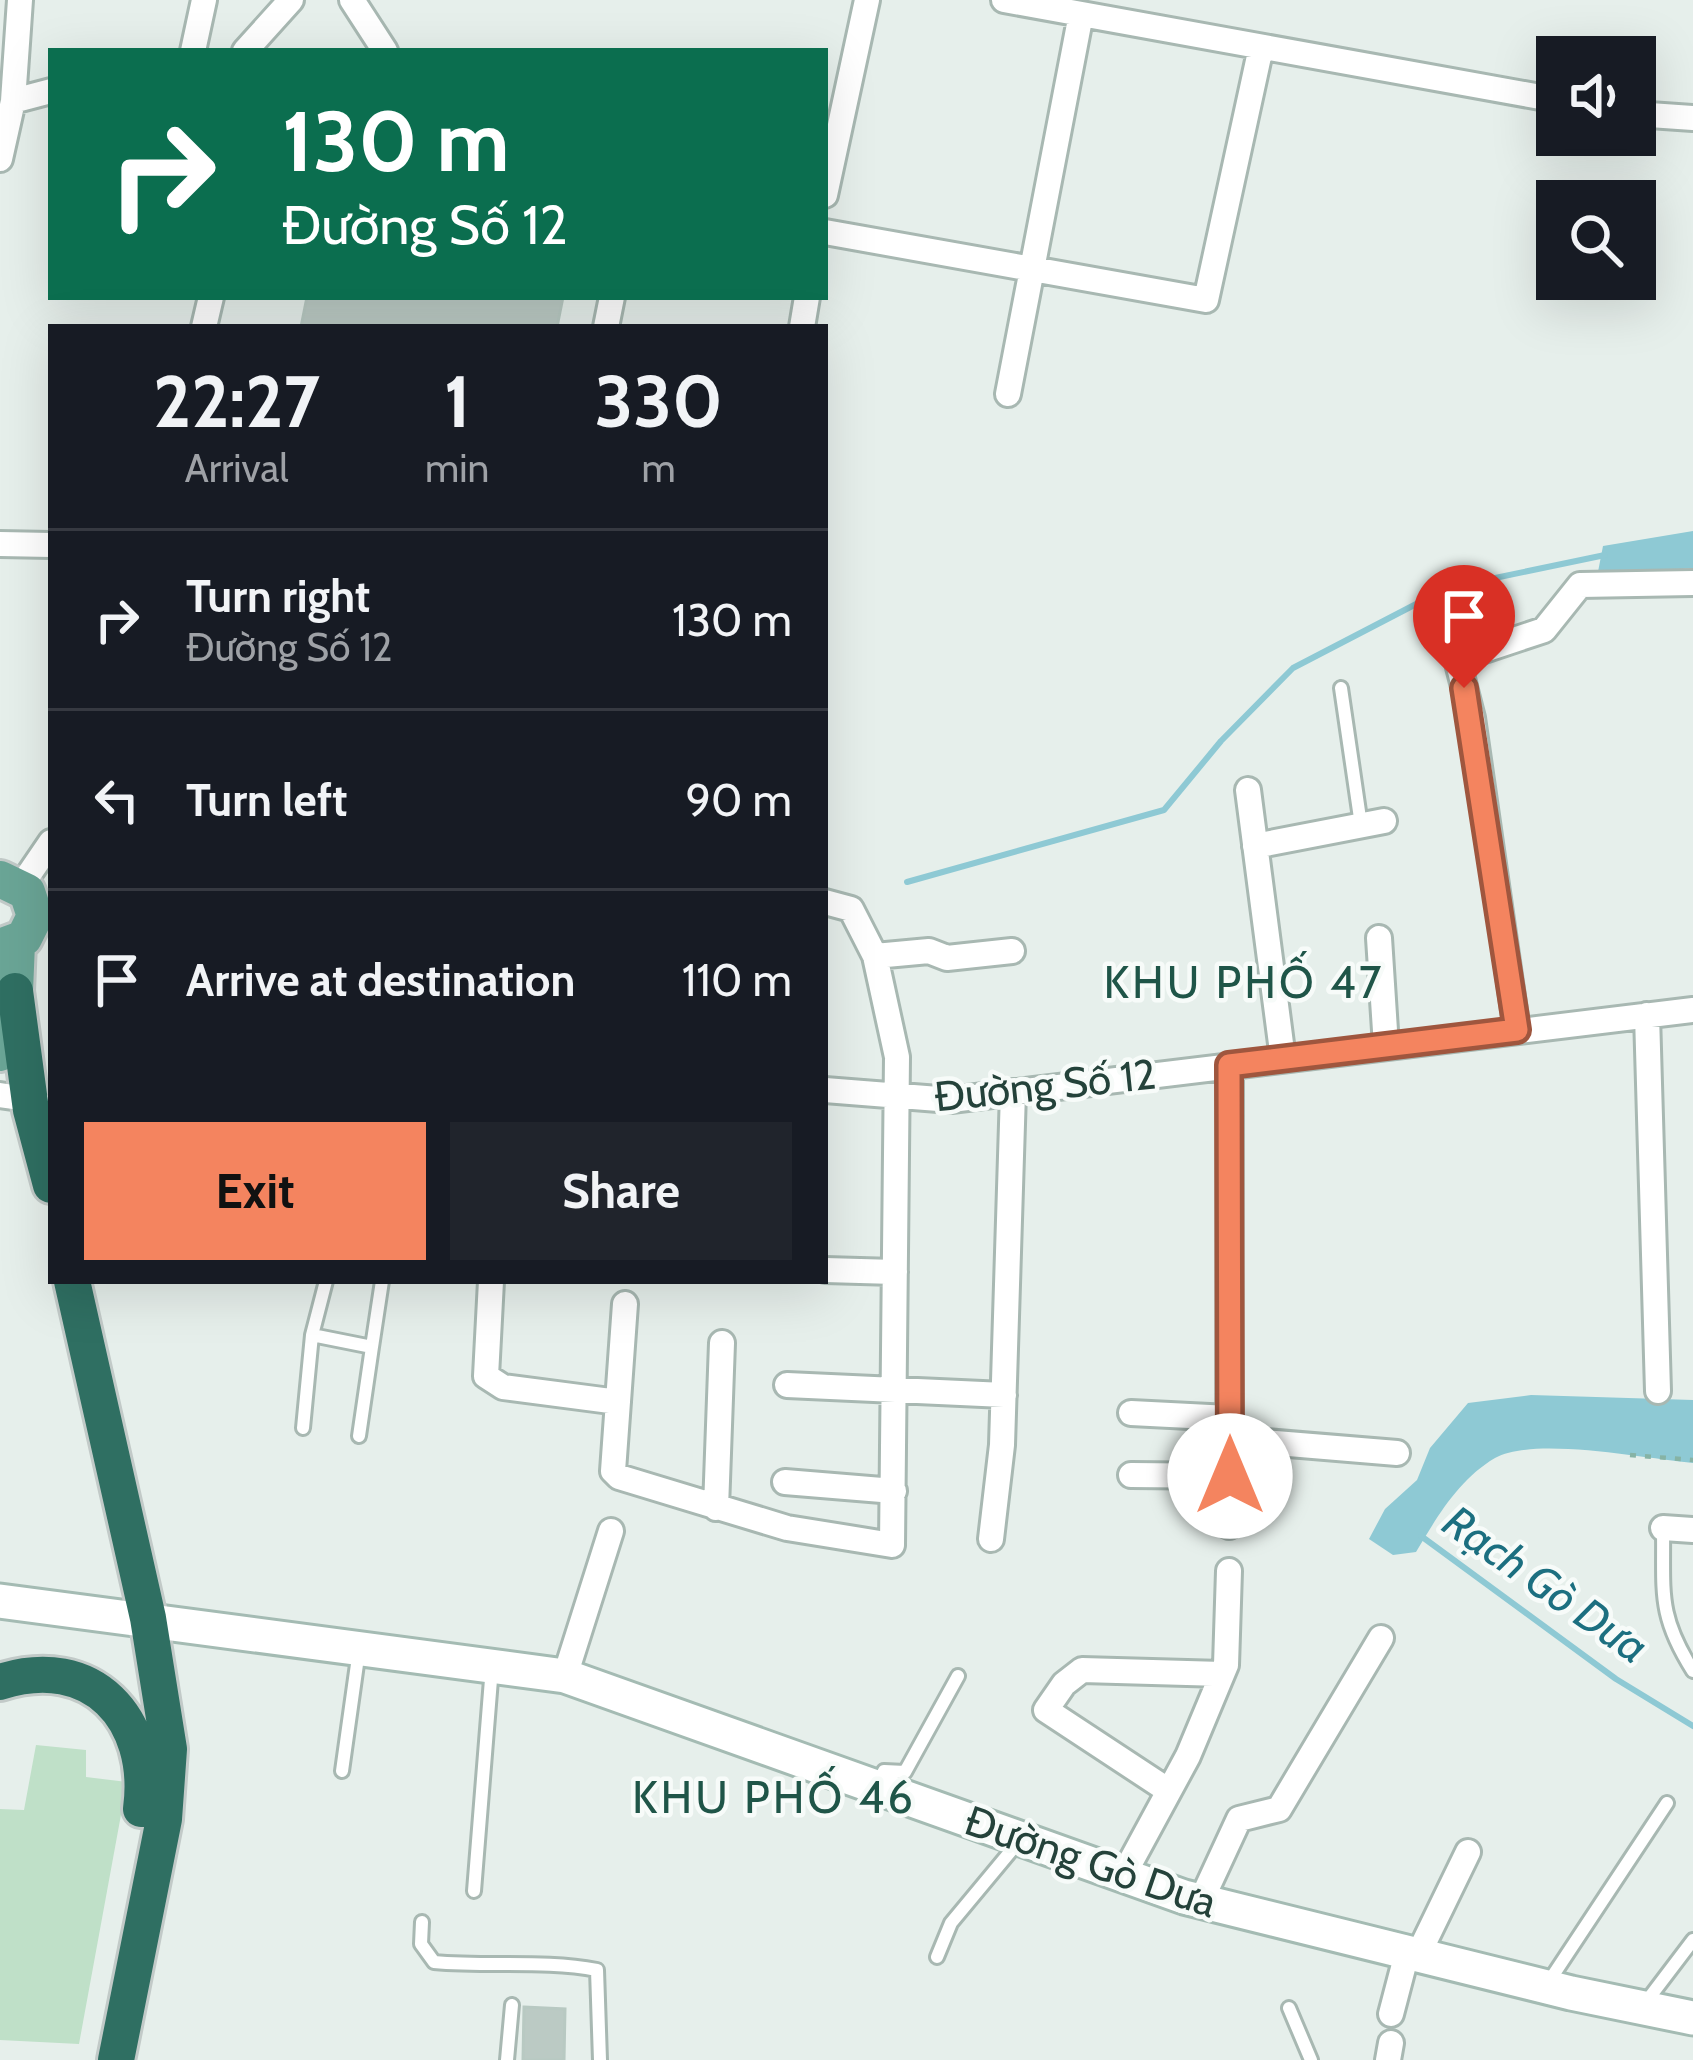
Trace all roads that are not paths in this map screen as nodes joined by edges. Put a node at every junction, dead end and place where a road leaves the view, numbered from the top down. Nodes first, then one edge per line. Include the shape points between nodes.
1 (20, 0) edge
2 (204, 0) edge
3 (291, 0) edge
4 (352, 0) edge
5 (868, 0) edge
6 (1004, 0) edge
7 (1081, 14) junction
8 (1261, 46) junction
9 (194, 48) edge
10 (247, 48) edge
11 (383, 48) edge
12 (48, 92) edge
13 (1536, 96) edge
14 (7, 111) edge
15 (1656, 115) edge
16 (1693, 118) edge
17 (0, 159) edge
18 (828, 181) edge
19 (828, 232) edge
20 (1031, 266) junction
21 (1008, 394) dead end
22 (0, 544) edge
23 (48, 545) edge
24 (1693, 583) edge
25 (1341, 688) dead end
26 (1248, 790) dead end
27 (1372, 823) joint
28 (48, 845) edge
29 (1255, 846) junction
30 (10, 883) edge
31 (828, 903) edge
32 (1378, 938) dead end
33 (9, 945) edge
34 (1012, 950) dead end
35 (875, 956) junction
36 (15, 991) junction
37 (1693, 1010) edge
38 (1647, 1015) junction
39 (1517, 1030) junction
40 (1386, 1046) junction
41 (0, 1053) edge
42 (1282, 1059) junction
43 (1229, 1065) junction
44 (828, 1090) edge
45 (1013, 1092) junction
46 (899, 1097) junction
47 (27, 1104) edge
48 (48, 1175) edge
49 (828, 1270) edge
50 (895, 1272) junction
51 (74, 1284) edge
52 (325, 1284) edge
53 (382, 1284) edge
54 (491, 1284) edge
55 (625, 1304) dead end
56 (312, 1335) junction
57 (722, 1343) dead end
58 (372, 1347) junction
59 (787, 1385) dead end
60 (1658, 1391) dead end
61 (892, 1392) junction
62 (1004, 1395) junction
63 (618, 1402) junction
64 (1131, 1413) dead end
65 (1229, 1426) junction
66 (303, 1428) dead end
67 (359, 1436) dead end
68 (1397, 1453) dead end
69 (1131, 1475) dead end
70 (1230, 1476) junction
71 (785, 1482) dead end
72 (894, 1490) junction
73 (716, 1508) junction
74 (1229, 1526) dead end
75 (1663, 1528) joint
76 (1693, 1530) edge
77 (611, 1531) dead end
78 (992, 1539) dead end
79 (1229, 1571) dead end
80 (0, 1601) edge
81 (148, 1618) junction
82 (1381, 1638) dead end
83 (360, 1649) junction
84 (492, 1666) junction
85 (1693, 1671) edge
86 (1222, 1673) junction
87 (565, 1676) junction
88 (958, 1676) dead end
89 (0, 1682) edge
90 (342, 1772) dead end
91 (875, 1787) junction
92 (1169, 1791) junction
93 (1666, 1802) dead end
94 (1021, 1839) junction
95 (1468, 1852) dead end
96 (1124, 1876) junction
97 (474, 1891) dead end
98 (1201, 1901) junction
99 (422, 1922) dead end
100 (1693, 1940) edge
101 (1412, 1954) junction
102 (938, 1957) dead end
103 (1545, 1987) junction
104 (512, 2005) dead end
105 (1289, 2008) dead end
106 (1642, 2008) junction
107 (1391, 2014) dead end
108 (1693, 2018) edge
109 (92, 2060) edge
110 (116, 2060) edge
111 (507, 2060) edge
112 (600, 2060) edge
113 (1311, 2060) edge

1 - 14 street
2 - 9 street
3 - 10 street
4 - 11 street
5 - 18 street
6 - 7 street
7 - 8 street
7 - 20 street
8 - 13 street
8 - 20 street via 1205,300
12 - 14 street
14 - 17 street
15 - 16 street
19 - 20 street
20 - 21 street
22 - 23 street
24 - 39 street via 1580,585 1544,630 1457,659
25 - 27 lane
26 - 29 street
27 - 29 street
28 - 30 street
29 - 42 street
30 - 33 main road via 34,916
31 - 35 street via 855,913
32 - 40 street
33 - 36 main road
34 - 35 street
35 - 46 street
36 - 41 main road
36 - 47 highway
37 - 38 street, Đường Số 12
38 - 39 street, Đường Số 12
38 - 60 street
39 - 40 street, Đường Số 12
40 - 42 street, Đường Số 12
42 - 43 street, Đường Số 12
43 - 45 street, Đường Số 12
43 - 65 street
44 - 46 street, Đường Số 12
45 - 46 street, Đường Số 12
45 - 62 street
46 - 50 street
47 - 48 highway
49 - 50 street
50 - 61 street
51 - 81 highway
52 - 56 lane
53 - 58 lane
54 - 63 street via 486,1376 502,1387
55 - 63 street
56 - 58 lane
56 - 66 lane
57 - 73 street
58 - 67 lane
59 - 61 street
61 - 62 street
61 - 72 street
62 - 78 street
63 - 73 street via 613,1471
64 - 65 street
65 - 68 street via 1253,1441
65 - 70 street
69 - 70 street
70 - 74 street
71 - 72 street
72 - 73 street via 892,1545
75 - 76 street
75 - 85 lane via 1659,1594 1668,1632
77 - 87 street
79 - 86 street
80 - 81 street, Đường Gò Dưa
81 - 83 street, Đường Gò Dưa
81 - 110 highway via 169,1750 166,1796
82 - 98 street via 1279,1809 1239,1819
83 - 84 street, Đường Gò Dưa
83 - 90 lane
84 - 87 street, Đường Gò Dưa
84 - 97 lane
86 - 92 street
86 - 92 street via 1082,1670 1046,1710
87 - 91 street, Đường Gò Dưa
88 - 91 lane via 905,1772 884,1772
89 - 109 highway via 44,1674 100,1693 134,1728 145,1765
91 - 94 street, Đường Gò Dưa
92 - 96 street
93 - 103 lane
94 - 96 street, Đường Gò Dưa
94 - 102 lane via 951,1923
95 - 101 street
96 - 98 street, Đường Gò Dưa
98 - 101 street, Đường Gò Dưa
99 - 112 lane via 421,1944 434,1962 558,1962 597,1970
100 - 106 lane
101 - 103 street, Đường Gò Dưa
101 - 107 street
103 - 106 street, Đường Gò Dưa
104 - 111 lane
105 - 113 lane
106 - 108 street, Đường Gò Dưa

